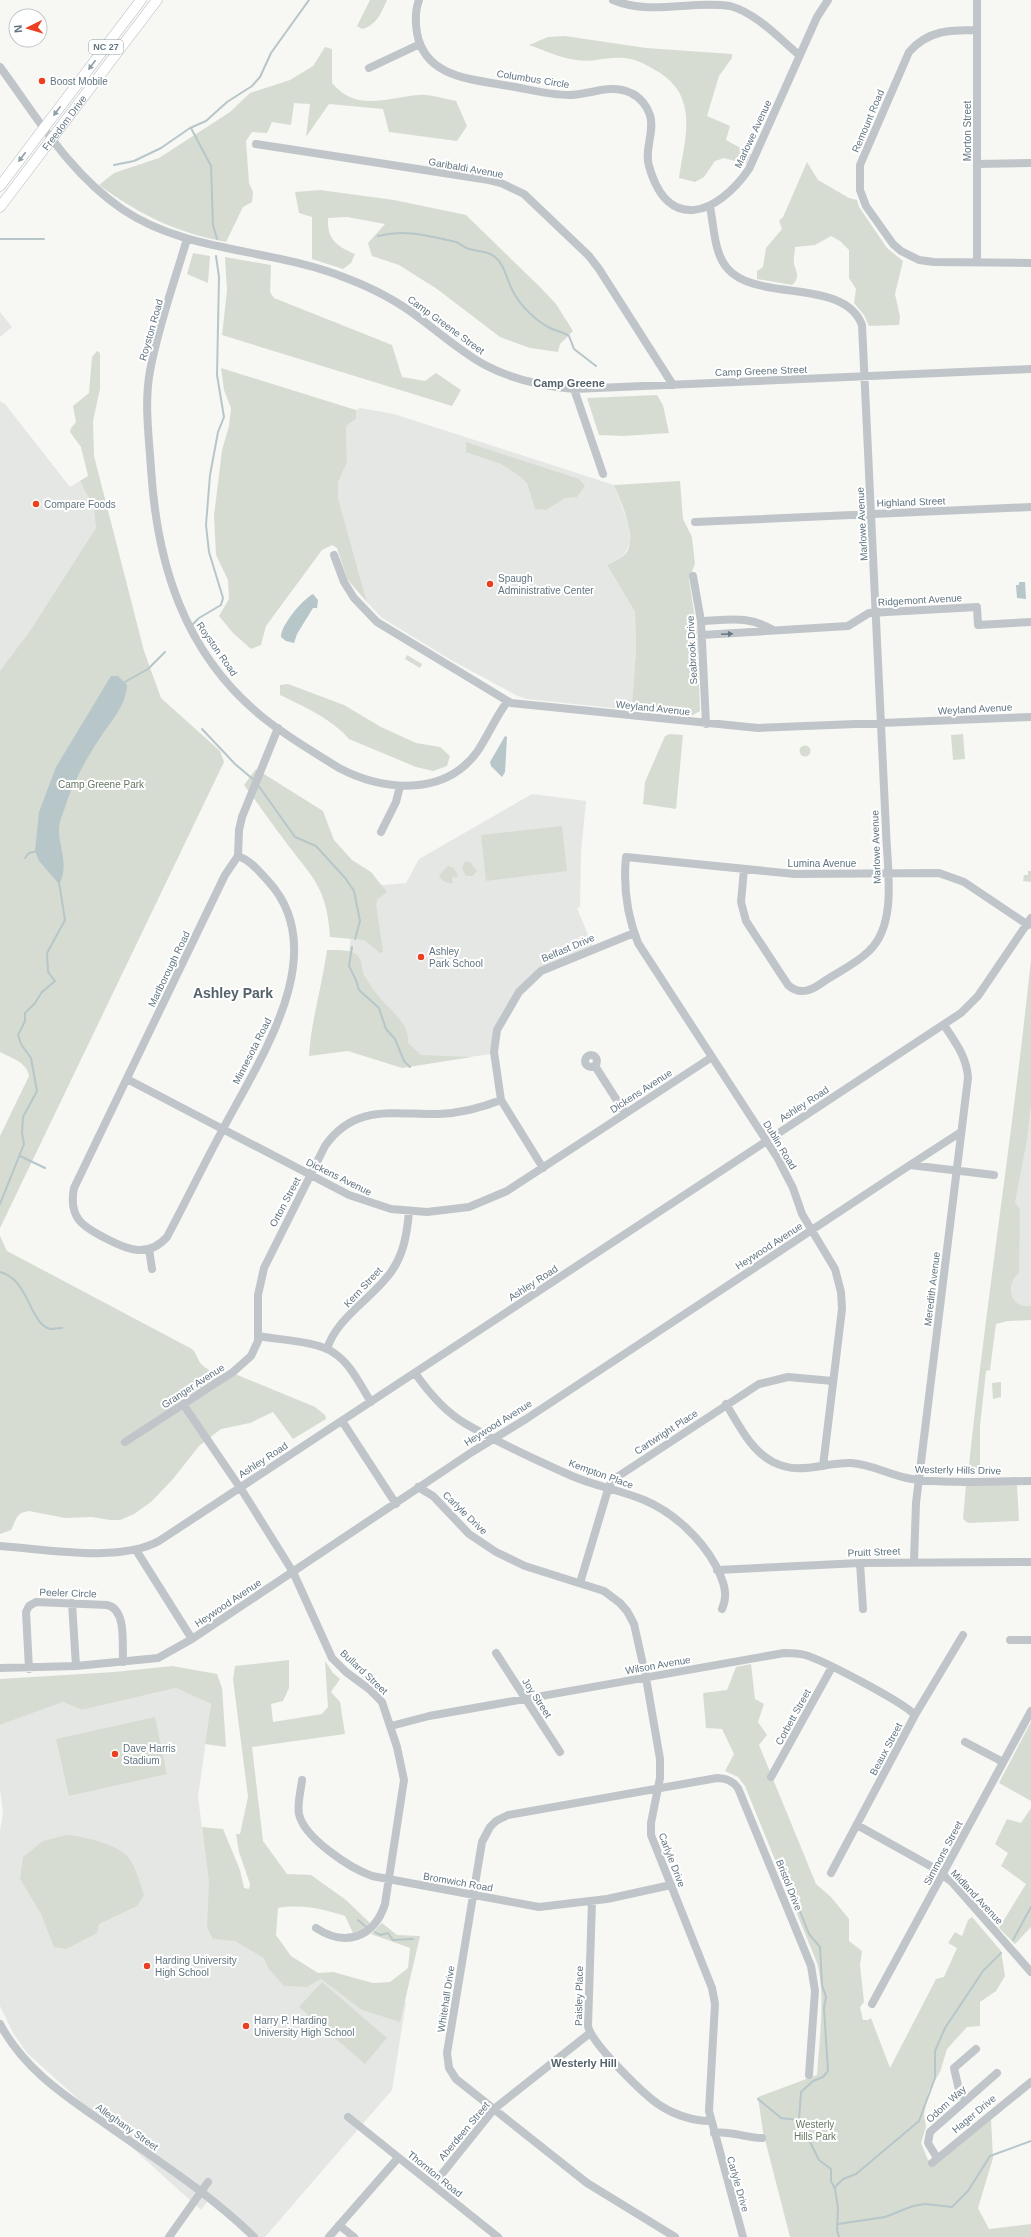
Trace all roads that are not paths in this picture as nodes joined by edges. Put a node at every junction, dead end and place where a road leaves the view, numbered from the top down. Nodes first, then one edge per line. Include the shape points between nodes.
1 (141, 0) edge
2 (157, 0) edge
3 (419, 0) edge
4 (613, 0) edge
5 (828, 0) edge
6 (977, 0) edge
7 (977, 30) junction
8 (420, 44) junction
9 (799, 55) junction
10 (0, 66) edge
11 (369, 68) dead end
12 (45, 128) junction
13 (52, 138) junction
14 (256, 144) dead end
15 (1031, 163) edge
16 (977, 164) junction
17 (0, 186) edge
18 (0, 207) edge
19 (710, 207) junction
20 (187, 239) junction
21 (978, 262) junction
22 (1031, 263) edge
23 (1031, 370) edge
24 (864, 377) junction
25 (673, 385) junction
26 (574, 389) junction
27 (603, 474) dead end
28 (1031, 507) edge
29 (871, 514) junction
30 (695, 522) dead end
31 (334, 556) dead end
32 (693, 576) dead end
33 (876, 612) junction
34 (701, 621) junction
35 (1031, 622) edge
36 (774, 630) junction
37 (702, 635) junction
38 (507, 702) junction
39 (1031, 717) edge
40 (706, 724) junction
41 (881, 724) junction
42 (278, 728) junction
43 (400, 786) junction
44 (381, 832) dead end
45 (238, 856) junction
46 (626, 857) joint
47 (744, 870) junction
48 (887, 872) junction
49 (1030, 923) edge
50 (634, 932) junction
51 (944, 1025) junction
52 (712, 1057) junction
53 (595, 1066) dead end
54 (127, 1079) junction
55 (501, 1100) junction
56 (625, 1113) junction
57 (223, 1129) junction
58 (962, 1132) junction
59 (767, 1141) junction
60 (910, 1165) junction
61 (543, 1168) junction
62 (957, 1170) junction
63 (311, 1174) junction
64 (994, 1175) dead end
65 (409, 1212) junction
66 (811, 1230) junction
67 (149, 1249) junction
68 (152, 1269) dead end
69 (258, 1336) junction
70 (327, 1349) junction
71 (415, 1373) junction
72 (833, 1381) junction
73 (371, 1402) junction
74 (183, 1404) junction
75 (726, 1404) junction
76 (342, 1421) junction
77 (494, 1438) junction
78 (125, 1442) dead end
79 (823, 1466) junction
80 (918, 1480) junction
81 (1031, 1481) edge
82 (240, 1487) junction
83 (418, 1487) junction
84 (608, 1488) junction
85 (396, 1504) junction
86 (0, 1546) edge
87 (136, 1550) junction
88 (914, 1561) junction
89 (860, 1562) junction
90 (1031, 1562) edge
91 (717, 1570) junction
92 (293, 1572) junction
93 (580, 1583) junction
94 (72, 1603) junction
95 (722, 1609) dead end
96 (863, 1609) dead end
97 (963, 1635) dead end
98 (192, 1639) junction
99 (1010, 1640) dead end
100 (1031, 1640) edge
101 (496, 1653) dead end
102 (123, 1662) junction
103 (76, 1666) junction
104 (832, 1667) junction
105 (0, 1668) edge
106 (30, 1669) junction
107 (646, 1678) junction
108 (525, 1699) junction
109 (1031, 1712) edge
110 (915, 1715) junction
111 (390, 1726) junction
112 (965, 1742) dead end
113 (560, 1752) dead end
114 (1003, 1762) junction
115 (771, 1777) dead end
116 (302, 1780) dead end
117 (658, 1788) junction
118 (857, 1825) junction
119 (831, 1873) dead end
120 (942, 1874) junction
121 (389, 1880) junction
122 (671, 1885) junction
123 (474, 1895) junction
124 (592, 1901) junction
125 (316, 1928) dead end
126 (1031, 1972) edge
127 (872, 2004) dead end
128 (0, 2024) edge
129 (590, 2033) junction
130 (976, 2049) dead end
131 (997, 2073) dead end
132 (809, 2075) dead end
133 (1031, 2082) edge
134 (966, 2100) junction
135 (494, 2109) junction
136 (348, 2118) dead end
137 (710, 2121) junction
138 (714, 2133) junction
139 (762, 2138) dead end
140 (398, 2158) junction
141 (934, 2160) joint
142 (208, 2182) dead end
143 (432, 2185) junction
144 (202, 2192) junction
145 (339, 2225) junction
146 (169, 2237) edge
147 (254, 2237) edge
148 (329, 2237) edge
149 (354, 2237) edge
150 (498, 2237) edge
151 (675, 2237) edge
152 (743, 2237) edge

1 -> 12 main road, Freedom Drive / NC 27
2 - 13 main road, Freedom Drive / NC 27
3 - 8 street, Columbus Circle via 415,18
4 - 9 street via 640,8 708,3 730,6 762,24
5 - 9 street, Marlowe Avenue
6 - 7 street, Morton Street
7 - 16 street, Morton Street
7 - 21 street, Remount Road via 946,30 935,33 918,42 909,52 863,155 859,180 866,206 886,236 901,252 924,261
8 - 11 street
8 - 19 street, Columbus Circle via 434,64 456,76 558,95 585,94 611,88 634,95 644,103 650,113 652,125 648,145 649,164 659,190 678,207 695,210
9 - 19 street, Marlowe Avenue via 749,169 733,190
10 - 12 street, Camp Greene Street
12 - 13 street, Camp Greene Street
12 -> 17 main road, Freedom Drive / NC 27
13 - 18 main road, Freedom Drive / NC 27
13 - 20 street, Camp Greene Street via 80,174 110,200 151,226
14 - 25 street, Garibaldi Avenue via 489,180 513,188 533,202 599,268
15 - 16 street
16 - 21 street, Morton Street
19 - 24 street, Marlowe Avenue via 719,253 733,274 748,282 839,301 855,311 862,328
20 - 26 street, Camp Greene Street via 296,262 345,277 404,307 489,367 533,384
20 - 42 street, Royston Road via 158,338 148,386 152,489 158,528 177,602 192,633 233,688
21 - 22 street, Remount Road
23 - 24 street, Camp Greene Street
24 - 25 street, Camp Greene Street
24 - 29 street, Marlowe Avenue
25 - 26 street, Camp Greene Street
26 - 27 street
28 - 29 street, Highland Street
29 - 30 street, Highland Street
29 - 33 street, Marlowe Avenue
31 - 38 street, Weyland Avenue via 344,582 354,598 377,622
32 - 34 street, Seabrook Drive
33 - 35 street, Ridgemont Avenue via 977,607 978,625
33 - 36 street, Ridgemont Avenue via 866,613 848,626
33 - 41 street, Marlowe Avenue
34 - 36 street, Ridgemont Avenue via 746,619
34 - 37 street, Seabrook Drive
37 -> 36 street, Ridgemont Avenue
37 - 40 street, Seabrook Drive
38 - 40 street, Weyland Avenue
38 - 43 street, Royston Road via 477,752 460,770 433,783
39 - 41 street, Weyland Avenue
40 - 41 street, Weyland Avenue via 758,728
41 - 48 street, Marlowe Avenue
42 - 43 street, Royston Road via 352,775 377,783
42 - 45 street via 242,817
43 - 44 street via 396,802
45 - 54 street, Marlborough Road via 225,875
45 - 57 street, Minnesota Road via 247,860 267,880 287,907 294,932 294,962 289,992 281,1016
46 - 47 street, Lumina Avenue
46 - 50 street, Dublin Road via 625,889
47 - 48 street, Lumina Avenue via 810,874
47 - 48 street, Marlowe Avenue via 741,902 746,921 788,985 803,991 813,989 866,954 877,942 888,914
48 - 49 street, Lumina Avenue via 927,871 956,878
49 - 51 street, Ashley Road via 978,996 966,1009
50 - 52 street, Dublin Road via 651,964
50 - 55 street, Belfast Drive via 553,964 523,987 495,1035 495,1066
51 - 58 street, Meredith Avenue via 963,1054 967,1068
51 - 59 street, Ashley Road
52 - 56 street, Dickens Avenue
52 - 59 street, Dublin Road
53 - 56 street
54 - 57 street, Dickens Avenue
54 - 67 street, Marlborough Road via 74,1188 72,1204 76,1216 88,1229 124,1248 136,1251
55 - 61 street, Belfast Drive
55 - 63 street, Orton Street via 453,1113 378,1113 355,1119 331,1137
56 - 61 street, Dickens Avenue
57 - 63 street, Dickens Avenue
57 - 67 street, Minnesota Road via 167,1237
58 - 60 street, Heywood Avenue
58 - 62 street, Meredith Avenue
59 - 66 street, Dublin Road via 786,1172
59 - 71 street, Ashley Road
60 - 62 street
60 - 66 street, Heywood Avenue
61 - 65 street, Dickens Avenue via 486,1201 457,1209
62 - 64 street
62 - 80 street, Meredith Avenue
63 - 65 street, Dickens Avenue via 360,1200
63 - 69 street, Orton Street via 264,1268 258,1295
65 - 70 street, Kern Street via 405,1241 394,1266 383,1282 335,1330
66 - 72 street, Dublin Road via 835,1269 841,1292 842,1309
66 - 77 street, Heywood Avenue
67 - 68 street
69 - 70 street
69 - 74 street, Granger Avenue via 255,1349 246,1362
70 - 73 street via 342,1359
71 - 73 street, Ashley Road
71 - 77 street, Kempton Place via 446,1409 466,1424
72 - 75 street, Cartwright Place via 776,1378 759,1384
72 - 79 street, Dublin Road
73 - 76 street, Ashley Road
74 - 78 street, Granger Avenue
74 - 82 street, Bullard Street
75 - 79 street, Westerly Hills Drive via 752,1445 764,1457 792,1468
75 - 84 street, Cartwright Place via 614,1479
76 - 82 street, Ashley Road
76 - 85 street
77 - 83 street, Heywood Avenue
77 - 84 street, Kempton Place via 570,1475
79 - 80 street, Westerly Hills Drive via 837,1463 856,1464
80 - 81 street, Westerly Hills Drive
80 - 88 street, Meredith Avenue
82 - 87 street, Ashley Road via 159,1541
82 - 92 street, Bullard Street
83 - 85 street, Heywood Avenue
83 - 93 street, Carlyle Drive via 434,1496 469,1534 496,1552 525,1566
84 - 91 street, Kempton Place via 642,1499 669,1514 699,1542
84 - 93 street, Cartwright Place
85 - 92 street, Heywood Avenue
86 - 87 street, Ashley Road via 101,1552
87 - 98 street
88 - 89 street, Pruitt Street
88 - 90 street, Pruitt Street
89 - 91 street, Pruitt Street
89 - 96 street
91 - 95 street, Kempton Place via 726,1592 726,1602
92 - 98 street, Heywood Avenue
92 - 111 street, Bullard Street via 332,1658 378,1697
93 - 107 street, Carlyle Drive via 613,1596 627,1611 634,1624
94 - 102 street, Peeler Circle via 107,1605 117,1610 120,1616
94 - 103 street
94 - 106 street, Peeler Circle via 36,1602 29,1606 25,1616
97 - 110 street, Beaux Street
98 - 102 street, Heywood Avenue via 158,1658
99 - 100 street
101 - 108 street, Joy Street
102 - 103 street, Heywood Avenue
103 - 106 street, Heywood Avenue
104 - 107 street, Wilson Avenue via 804,1655 784,1653
104 - 110 street, Wilson Avenue
104 - 115 street, Corbett Street
105 - 106 street, Heywood Avenue
107 - 108 street, Wilson Avenue
107 - 117 street, Carlyle Drive via 660,1760
108 - 111 street, Wilson Avenue via 429,1716
108 - 113 street, Joy Street
109 - 114 street, Simmons Street
110 - 118 street, Beaux Street
111 - 121 street, Bullard Street via 404,1780
112 - 114 street
114 - 120 street, Simmons Street
116 - 121 street, Bromwich Road via 298,1808 307,1831 357,1870
117 - 122 street, Carlyle Drive via 651,1835
117 - 123 street, Whitehall Drive via 502,1818 490,1827 482,1842
117 - 132 street, Bristol Drive via 717,1778 729,1780 738,1788 813,1974 815,1991
118 - 119 street, Beaux Street
118 - 120 street, Midland Avenue
120 - 126 street, Midland Avenue via 952,1882
120 - 127 street, Simmons Street
121 - 123 street, Bromwich Road
121 - 125 street, Bullard Street via 383,1910 368,1931 352,1938 340,1938 329,1936
122 - 124 street, Bromwich Road
122 - 137 street, Carlyle Drive via 708,1973 715,2000 708,2098
123 - 124 street, Bromwich Road via 539,1907
123 - 135 street, Whitehall Drive via 447,2061 456,2079
124 - 129 street, Paisley Place via 588,2022
128 - 144 street, Alleghany Street via 18,2052 44,2080
129 - 135 street, Aberdeen Street
129 - 137 street, Paisley Place via 605,2053 654,2101 676,2113 696,2120
130 - 134 street via 954,2068 959,2090
131 - 134 street, Odom Way
133 - 141 street, Hager Drive
134 - 141 street, Odom Way via 929,2134 929,2145
135 - 143 street, Aberdeen Street
135 - 151 street, Whitehall Drive via 586,2183
136 - 140 street, Thornton Road
137 - 138 street, Carlyle Drive
138 - 139 street
138 - 152 street, Carlyle Drive
140 - 143 street, Thornton Road
140 - 145 street
142 - 144 street
143 - 150 street, Thornton Road
144 - 146 street
144 - 147 street, Alleghany Street
145 - 148 street
145 - 149 street

